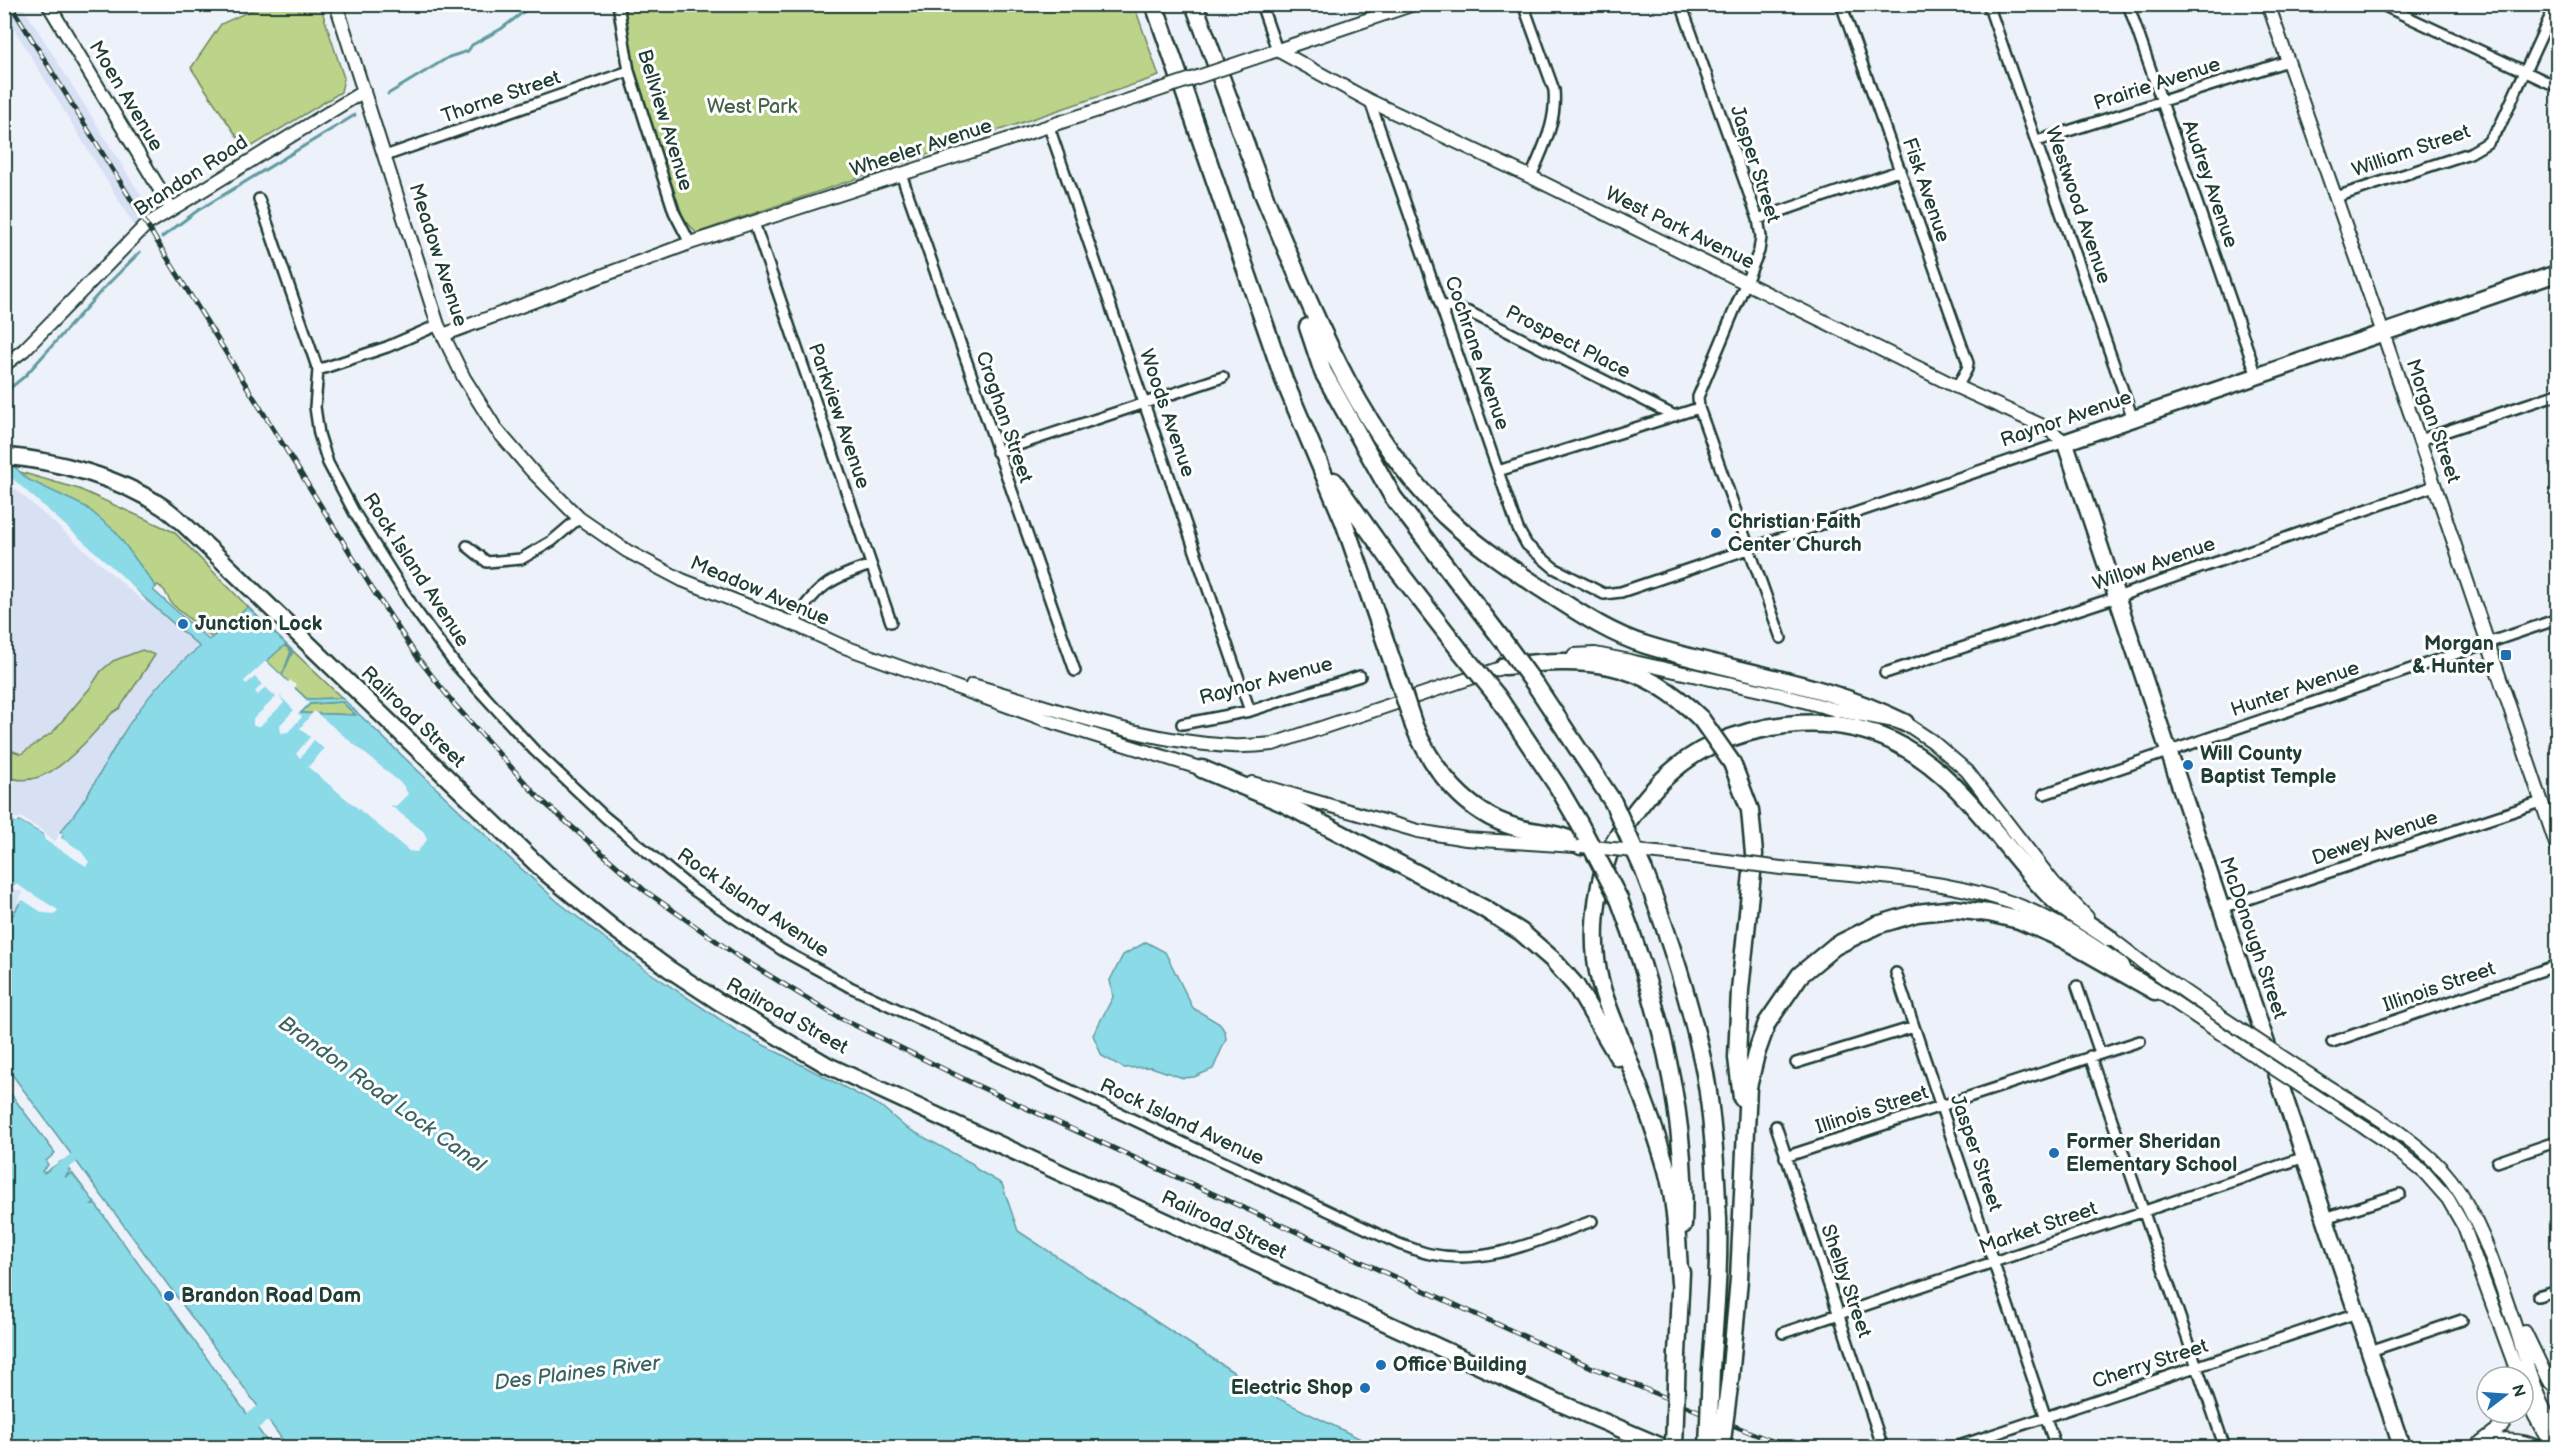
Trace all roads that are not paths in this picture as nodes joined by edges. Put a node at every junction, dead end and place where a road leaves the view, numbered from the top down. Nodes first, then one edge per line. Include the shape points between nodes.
1 (48, 4) edge
2 (336, 4) edge
3 (618, 4) edge
4 (1154, 4) edge
5 (1194, 4) edge
6 (1261, 4) edge
7 (1414, 4) edge
8 (1523, 4) edge
9 (1681, 4) edge
10 (1841, 4) edge
11 (1988, 4) edge
12 (2128, 4) edge
13 (2268, 4) edge
14 (2380, 4) edge
15 (2556, 4) edge
16 (1277, 50) junction
17 (2288, 61) junction
18 (628, 71) junction
19 (2525, 72) junction
20 (2558, 87) edge
21 (364, 91) junction
22 (2163, 100) junction
23 (1370, 101) junction
24 (1049, 127) junction
25 (2037, 141) junction
26 (385, 156) junction
27 (1900, 170) junction
28 (901, 174) junction
29 (1531, 177) junction
30 (1262, 191) junction
31 (2336, 197) junction
32 (259, 199) dead end
33 (171, 208) junction
34 (1758, 219) junction
35 (754, 223) junction
36 (690, 243) junction
37 (2558, 273) edge
38 (1745, 281) junction
39 (1442, 305) junction
40 (441, 330) junction
41 (2383, 333) junction
42 (4, 365) edge
43 (318, 370) junction
44 (2257, 376) junction
45 (1223, 377) dead end
46 (1957, 387) junction
47 (2558, 394) edge
48 (1145, 403) junction
49 (1699, 408) junction
50 (1675, 416) junction
51 (2133, 418) junction
52 (2420, 440) junction
53 (2065, 442) junction
54 (997, 452) junction
55 (9, 456) edge
56 (1318, 458) junction
57 (1498, 471) junction
58 (2434, 486) junction
59 (579, 518) junction
60 (467, 546) dead end
61 (1750, 548) junction
62 (871, 565) junction
63 (1588, 587) joint
64 (2117, 597) junction
65 (2558, 619) edge
66 (891, 622) dead end
67 (794, 624) junction
68 (1781, 638) dead end
69 (2488, 643) junction
70 (1505, 666) junction
71 (904, 667) junction
72 (1076, 671) dead end
73 (1885, 673) dead end
74 (1360, 676) dead end
75 (1250, 711) junction
76 (1905, 723) junction
77 (1182, 724) dead end
78 (2168, 751) junction
79 (1202, 769) junction
80 (2043, 794) dead end
81 (2541, 802) junction
82 (1581, 846) junction
83 (2558, 850) edge
84 (2221, 908) junction
85 (2109, 938) junction
86 (2558, 965) edge
87 (1896, 973) dead end
88 (2077, 987) dead end
89 (2155, 991) junction
90 (1914, 1027) junction
91 (2140, 1041) dead end
92 (2332, 1042) dead end
93 (2095, 1054) junction
94 (1796, 1063) dead end
95 (1941, 1106) junction
96 (1746, 1116) junction
97 (1654, 1126) junction
98 (1776, 1126) dead end
99 (2558, 1141) edge
100 (1785, 1157) junction
101 (2305, 1157) junction
102 (2497, 1162) dead end
103 (2400, 1194) dead end
104 (2142, 1212) junction
105 (2325, 1218) junction
106 (1592, 1221) dead end
107 (2485, 1244) junction
108 (1994, 1262) junction
109 (1680, 1283) junction
110 (2558, 1290) edge
111 (2538, 1296) dead end
112 (2492, 1302) junction
113 (2357, 1313) junction
114 (1838, 1314) junction
115 (2462, 1320) dead end
116 (1783, 1333) dead end
117 (2370, 1351) junction
118 (2508, 1365) edge
119 (2515, 1365) edge
120 (2198, 1368) junction
121 (2558, 1390) edge
122 (2535, 1416) edge
123 (2046, 1417) junction
124 (2502, 1425) edge
125 (2558, 1432) edge
126 (2474, 1446) edge
127 (1665, 1448) edge
128 (1674, 1448) edge
129 (1708, 1448) edge
130 (1721, 1448) edge
131 (1883, 1448) edge
132 (1953, 1448) edge
133 (2056, 1448) edge
134 (2225, 1448) edge
135 (2402, 1448) edge
136 (2539, 1448) edge
137 (2552, 1448) edge

1 - 33 street, Moen Avenue
2 - 21 street, Meadow Avenue
3 - 18 street, Bellview Avenue
4 - 56 highway via 1284,380
5 - 30 highway
6 - 16 street
7 - 16 street, Wheeler Avenue
8 - 29 street via 1554,90 1555,105 1554,119
9 - 34 street, Jasper Street
10 - 27 street, Fisk Avenue
11 - 25 street, Westwood Avenue
12 - 22 street, Audrey Avenue
13 - 17 street, Morgan Street
14 - 19 street
15 - 19 street, William Street
16 - 23 street, West Park Avenue
16 - 24 street, Wheeler Avenue, bridge
17 - 22 street, Prairie Avenue
17 - 31 street, Morgan Street
18 - 26 street, Thorne Street
18 - 36 street, Bellview Avenue via 674,212
19 - 20 street
19 - 31 street, William Street via 2499,128 2487,143 2470,153
21 - 26 street, Meadow Avenue
21 - 33 street, Brandon Road
22 - 25 street, Prairie Avenue
22 - 44 street, Audrey Avenue
23 - 29 street, West Park Avenue
23 - 39 street, Cochrane Avenue
24 - 28 street, Wheeler Avenue
24 - 48 street, Woods Avenue
25 - 51 street, Westwood Avenue
26 - 40 street, Meadow Avenue
27 - 34 street
27 - 46 street, Fisk Avenue via 1968,363
28 - 35 street, Wheeler Avenue
28 - 54 street, Croghan Street
29 - 38 street, West Park Avenue
30 - 76 highway via 1326,343 1360,406 1401,466 1445,515 1482,548 1586,618 1643,644 1835,693
30 - 129 highway, bridge via 1323,372 1393,497 1537,687 1613,802 1663,921 1703,1064 1717,1202
31 - 41 street, Morgan Street
32 - 43 street, Rock Island Avenue
33 - 42 street, Brandon Road via 146,225 24,350
34 - 38 street, Jasper Street via 1759,251
35 - 36 street, Wheeler Avenue
35 - 62 street, Parkview Avenue
36 - 40 street, Wheeler Avenue
37 - 41 main road, Raynor Avenue
38 - 46 street, West Park Avenue
38 - 49 street, Jasper Street via 1698,397
39 - 50 street, Prospect Place via 1469,312
39 - 57 street, Cochrane Avenue
40 - 43 street, Wheeler Avenue
40 - 59 street, Meadow Avenue via 464,378 496,429
41 - 44 main road, Raynor Avenue
41 - 52 street, Morgan Street
43 - 106 street, Rock Island Avenue via 315,407 328,463 414,608 455,664 534,750 605,818 692,889 773,944 850,987 1388,1239 1429,1254 1470,1258 1506,1252
44 - 51 main road, Raynor Avenue
45 - 48 street
46 - 53 street, West Park Avenue via 2045,427
47 - 52 street
48 - 54 street
48 - 75 street, Woods Avenue
49 - 50 street
49 - 61 street
50 - 57 street
51 - 53 main road, Raynor Avenue
52 - 58 street, Morgan Street
53 - 61 street, Raynor Avenue
53 - 64 main road, McDonough Street
54 - 72 street, Croghan Street
55 - 127 main road, Railroad Street via 62,465 107,480 164,507 546,873 669,969 773,1035 827,1065
56 - 82 highway, bridge via 1414,726 1429,756 1459,794 1481,810 1515,827 1571,838
56 - 109 highway, bridge via 1393,564 1497,696 1558,787 1619,898 1655,1009 1680,1136 1684,1199
57 - 63 street, Cochrane Avenue via 1527,545 1542,560
58 - 64 street, Willow Avenue
58 - 69 street, Morgan Street
59 - 60 street via 552,541 521,559 487,562
59 - 67 street, Meadow Avenue via 627,551 682,580
61 - 63 street, Raynor Avenue via 1621,592 1604,594
61 - 68 street
62 - 66 street, Parkview Avenue
62 - 67 street via 838,576 815,592
64 - 73 street, Willow Avenue
64 - 78 main road, McDonough Street
65 - 69 street, Hunter Avenue
67 - 71 street, Meadow Avenue via 842,646
69 - 78 street, Hunter Avenue
69 - 81 street, Morgan Street
70 - 71 street via 1273,744 1233,746 1123,730
70 - 76 street via 1539,658 1594,654
70 - 96 highway, bridge via 1566,660 1613,666 1659,686 1701,719 1732,763 1754,831 1737,1058
71 - 79 street via 1052,722
74 - 75 street, Raynor Avenue
75 - 77 street, Raynor Avenue
76 - 85 street via 1967,771 2053,882
78 - 80 street, Hunter Avenue
78 - 84 main road, McDonough Street
79 - 82 street via 1418,831
79 - 97 highway via 1283,803 1521,932 1576,986
81 - 83 street, Morgan Street
81 - 84 street, Dewey Avenue
82 - 89 street, bridge via 1942,886 2005,900 2039,914 2097,947
84 - 101 main road, McDonough Street
85 - 97 highway via 2045,892 1953,784 1890,740 1857,729 1801,723 1759,729 1719,742 1668,774 1631,817 1610,852 1598,897 1594,944 1600,982
85 - 107 street, bridge via 2423,1152 2450,1180
86 - 92 street, Illinois Street
87 - 90 street, Jasper Street
88 - 93 street
89 - 96 highway via 2063,939 2019,920 1954,909 1917,913 1877,925 1835,946 1800,975 1767,1023 1748,1087
89 - 112 street, bridge via 2417,1166 2448,1199 2464,1227
90 - 94 street
90 - 95 street, Jasper Street
91 - 93 street, Illinois Street
93 - 95 street, Illinois Street
93 - 104 street
95 - 100 street, Illinois Street
95 - 108 street, Jasper Street
96 - 130 highway, bridge via 1739,1279
97 - 109 highway via 1668,1174
98 - 100 street, Shelby Street
99 - 102 street
100 - 114 street, Shelby Street
101 - 104 street, Market Street
101 - 105 main road, McDonough Street
103 - 105 street
104 - 108 street, Market Street
104 - 120 street
105 - 113 main road, McDonough Street
107 - 121 street via 2534,1353
107 - 125 street via 2540,1396
108 - 114 street, Market Street
108 - 123 street, Jasper Street
109 - 128 highway, bridge
110 - 111 street
112 - 118 street
112 - 119 street
113 - 117 main road, McDonough Street
113 - 120 street, Cherry Street
114 - 116 street, Market Street
114 - 131 street, Shelby Street
115 - 117 street
117 - 135 main road, McDonough Street
120 - 123 street, Cherry Street
120 - 134 street
122 - 137 street
123 - 132 street, Cherry Street
123 - 133 street, Jasper Street
124 - 126 street
126 - 136 street via 2499,1440

